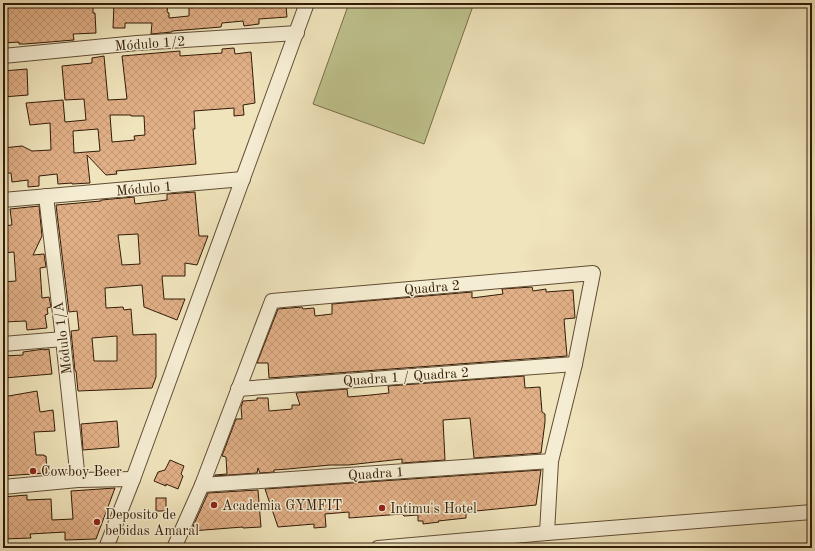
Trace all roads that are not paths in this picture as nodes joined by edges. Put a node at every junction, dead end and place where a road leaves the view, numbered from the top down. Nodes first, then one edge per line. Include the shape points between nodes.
1 (307, 3) edge
2 (297, 33) junction
3 (3, 56) edge
4 (242, 179) junction
5 (46, 196) junction
6 (3, 200) edge
7 (63, 339) junction
8 (3, 344) edge
9 (574, 364) junction
10 (238, 388) junction
11 (551, 461) junction
12 (132, 479) junction
13 (78, 480) junction
14 (202, 485) junction
15 (3, 487) edge
16 (812, 512) edge
17 (548, 533) junction
18 (437, 545) edge
19 (106, 548) edge
20 (174, 548) edge
21 (379, 548) edge

1 - 2 street
2 - 3 street, Módulo 1/2 via 137,43
2 - 4 street
4 - 5 street, Módulo 1
4 - 12 street
5 - 6 street, Módulo 1
5 - 7 street, Módulo 1/A
7 - 8 street
7 - 13 street, Módulo 1/A
9 - 10 street, Quadra 1 / Quadra 2
9 - 10 street, Quadra 2 via 592,273 272,302
9 - 11 street
10 - 14 street
11 - 14 street, Quadra 1
11 - 17 street
12 - 13 street
12 - 19 street
13 - 15 street
14 - 20 street
16 - 17 street
17 - 18 street
18 - 21 street

